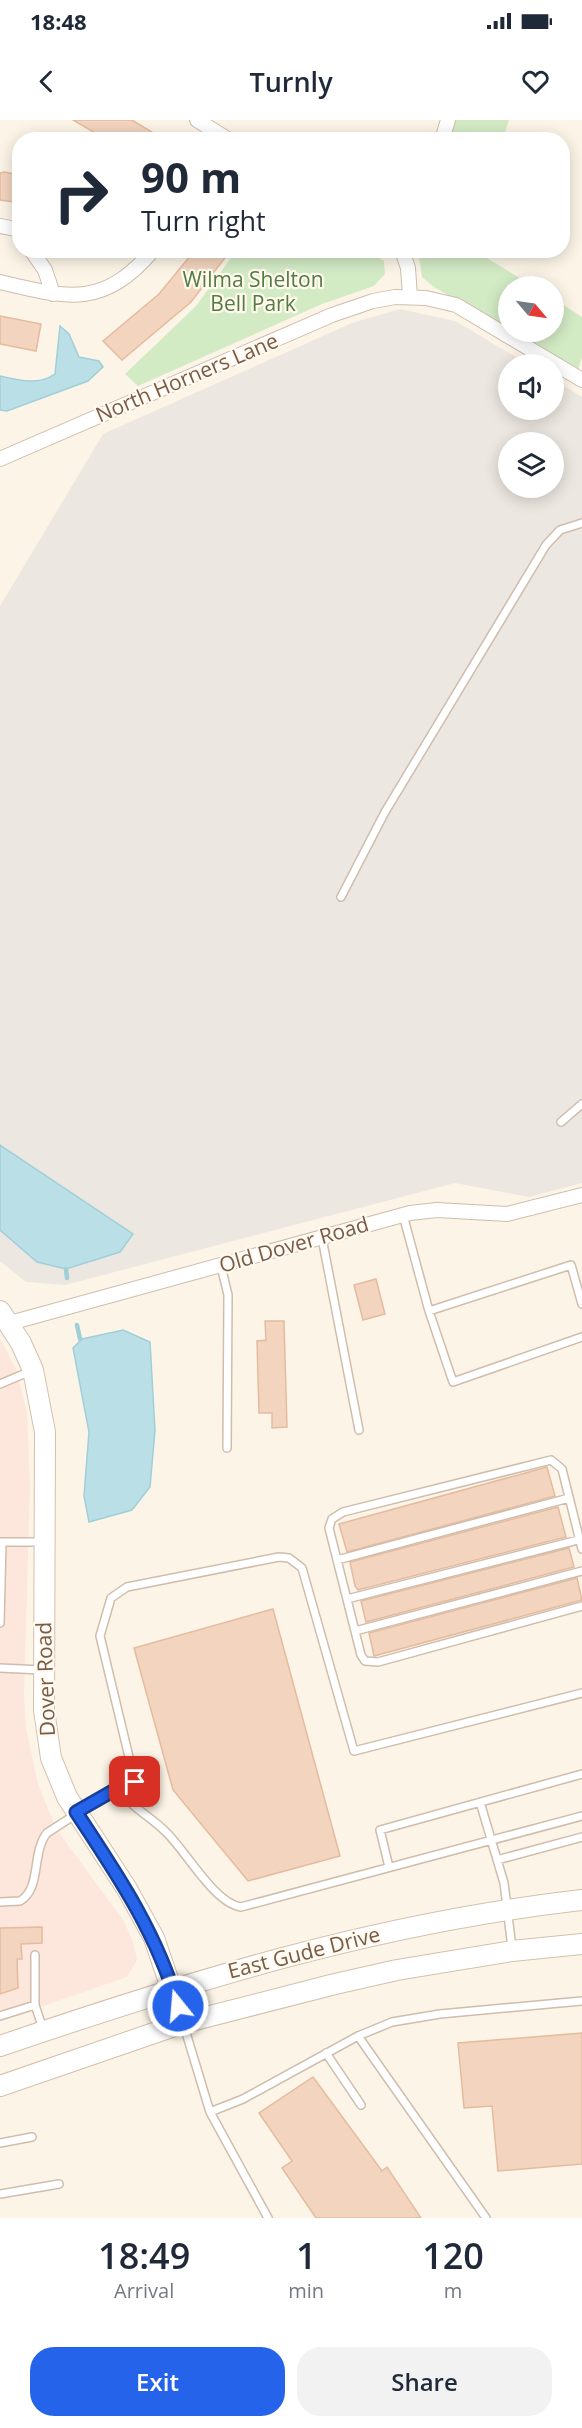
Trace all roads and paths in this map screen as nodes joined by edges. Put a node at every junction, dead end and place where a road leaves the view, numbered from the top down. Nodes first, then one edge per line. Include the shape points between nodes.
1 (197, 120) edge
2 (215, 132) edge
3 (37, 258) edge
4 (144, 258) edge
5 (405, 258) edge
6 (0, 282) edge
7 (53, 294) junction
8 (410, 297) junction
9 (582, 380) edge
10 (0, 459) edge
11 (582, 523) edge
12 (341, 897) dead end
13 (582, 1104) edge
14 (561, 1122) dead end
15 (582, 1195) edge
16 (403, 1215) junction
17 (322, 1238) junction
18 (221, 1266) junction
19 (582, 1304) edge
20 (429, 1311) junction
21 (5, 1317) edge
22 (582, 1337) edge
23 (33, 1370) junction
24 (0, 1384) edge
25 (359, 1430) dead end
26 (227, 1448) dead end
27 (569, 1498) junction
28 (581, 1539) edge
29 (1, 1542) edge
30 (44, 1542) junction
31 (582, 1549) edge
32 (337, 1560) junction
33 (582, 1571) edge
34 (347, 1599) junction
35 (582, 1606) edge
36 (0, 1623) edge
37 (355, 1631) junction
38 (0, 1668) edge
39 (44, 1670) junction
40 (582, 1693) edge
41 (582, 1774) edge
42 (118, 1788) junction
43 (480, 1802) junction
44 (76, 1812) junction
45 (582, 1816) edge
46 (582, 1837) edge
47 (491, 1840) junction
48 (497, 1860) junction
49 (389, 1867) junction
50 (582, 1900) edge
51 (0, 1902) edge
52 (507, 1910) junction
53 (582, 1944) edge
54 (512, 1951) junction
55 (35, 1955) dead end
56 (173, 1988) junction
57 (582, 2001) edge
58 (35, 2005) junction
59 (0, 2016) edge
60 (183, 2023) junction
61 (43, 2032) junction
62 (358, 2036) junction
63 (0, 2046) edge
64 (326, 2053) junction
65 (0, 2086) edge
66 (361, 2104) dead end
67 (210, 2112) junction
68 (32, 2137) dead end
69 (0, 2143) edge
70 (59, 2184) dead end
71 (0, 2194) edge
72 (268, 2218) edge
73 (486, 2218) edge

1 - 2 street
3 - 7 street
4 - 7 street via 116,284 94,293
5 - 8 street
6 - 7 street
8 - 9 street, North Horners Lane via 456,305
8 - 10 street, North Horners Lane via 385,298 347,309
11 - 12 lane via 560,530 546,545 385,812
13 - 14 lane
15 - 16 street, Old Dover Road via 507,1214 436,1210
16 - 17 street, Old Dover Road
16 - 20 lane
17 - 18 street, Old Dover Road
17 - 25 lane
18 - 21 street, Old Dover Road
18 - 26 lane via 228,1295
19 - 20 lane via 571,1265
20 - 22 lane via 453,1382
21 - 23 main road, Dover Road
23 - 24 lane
23 - 30 main road, Dover Road via 45,1432
27 - 28 lane
27 - 32 lane
27 - 32 lane via 562,1469 551,1460 343,1512 332,1519 329,1528
28 - 31 lane
28 - 34 lane
29 - 30 lane
29 - 36 lane
30 - 39 main road, Dover Road
32 - 34 lane
33 - 37 lane
34 - 37 lane
35 - 37 lane via 378,1662 361,1655
38 - 39 lane
39 - 44 main road, Dover Road via 46,1737 58,1779
40 - 42 lane via 354,1750 302,1568 290,1558 127,1587 111,1598 100,1636 135,1782
41 - 43 lane
42 - 44 lane
42 - 49 lane via 128,1803 165,1831 233,1906
43 - 47 lane
43 - 49 lane via 380,1830
44 - 51 lane via 41,1841 31,1891 26,1898 20,1902
44 - 56 main road, Dover Road via 142,1915
45 - 47 lane
46 - 48 lane
47 - 48 lane
47 - 49 lane
48 - 52 lane
50 - 52 main road, East Gude Drive
52 - 54 lane
52 - 56 main road, East Gude Drive via 357,1938
53 - 54 main road, East Gude Drive
54 - 60 main road, East Gude Drive via 386,1972
55 - 58 lane
56 - 60 main road, Dover Road
56 - 61 main road, East Gude Drive
57 - 62 lane via 440,2014 392,2022
58 - 59 lane
58 - 61 lane
60 - 65 main road, East Gude Drive
60 - 67 lane
61 - 63 main road, East Gude Drive
62 - 64 lane
62 - 73 lane
64 - 66 lane
64 - 67 lane via 243,2099
67 - 72 lane
68 - 69 lane
70 - 71 lane

